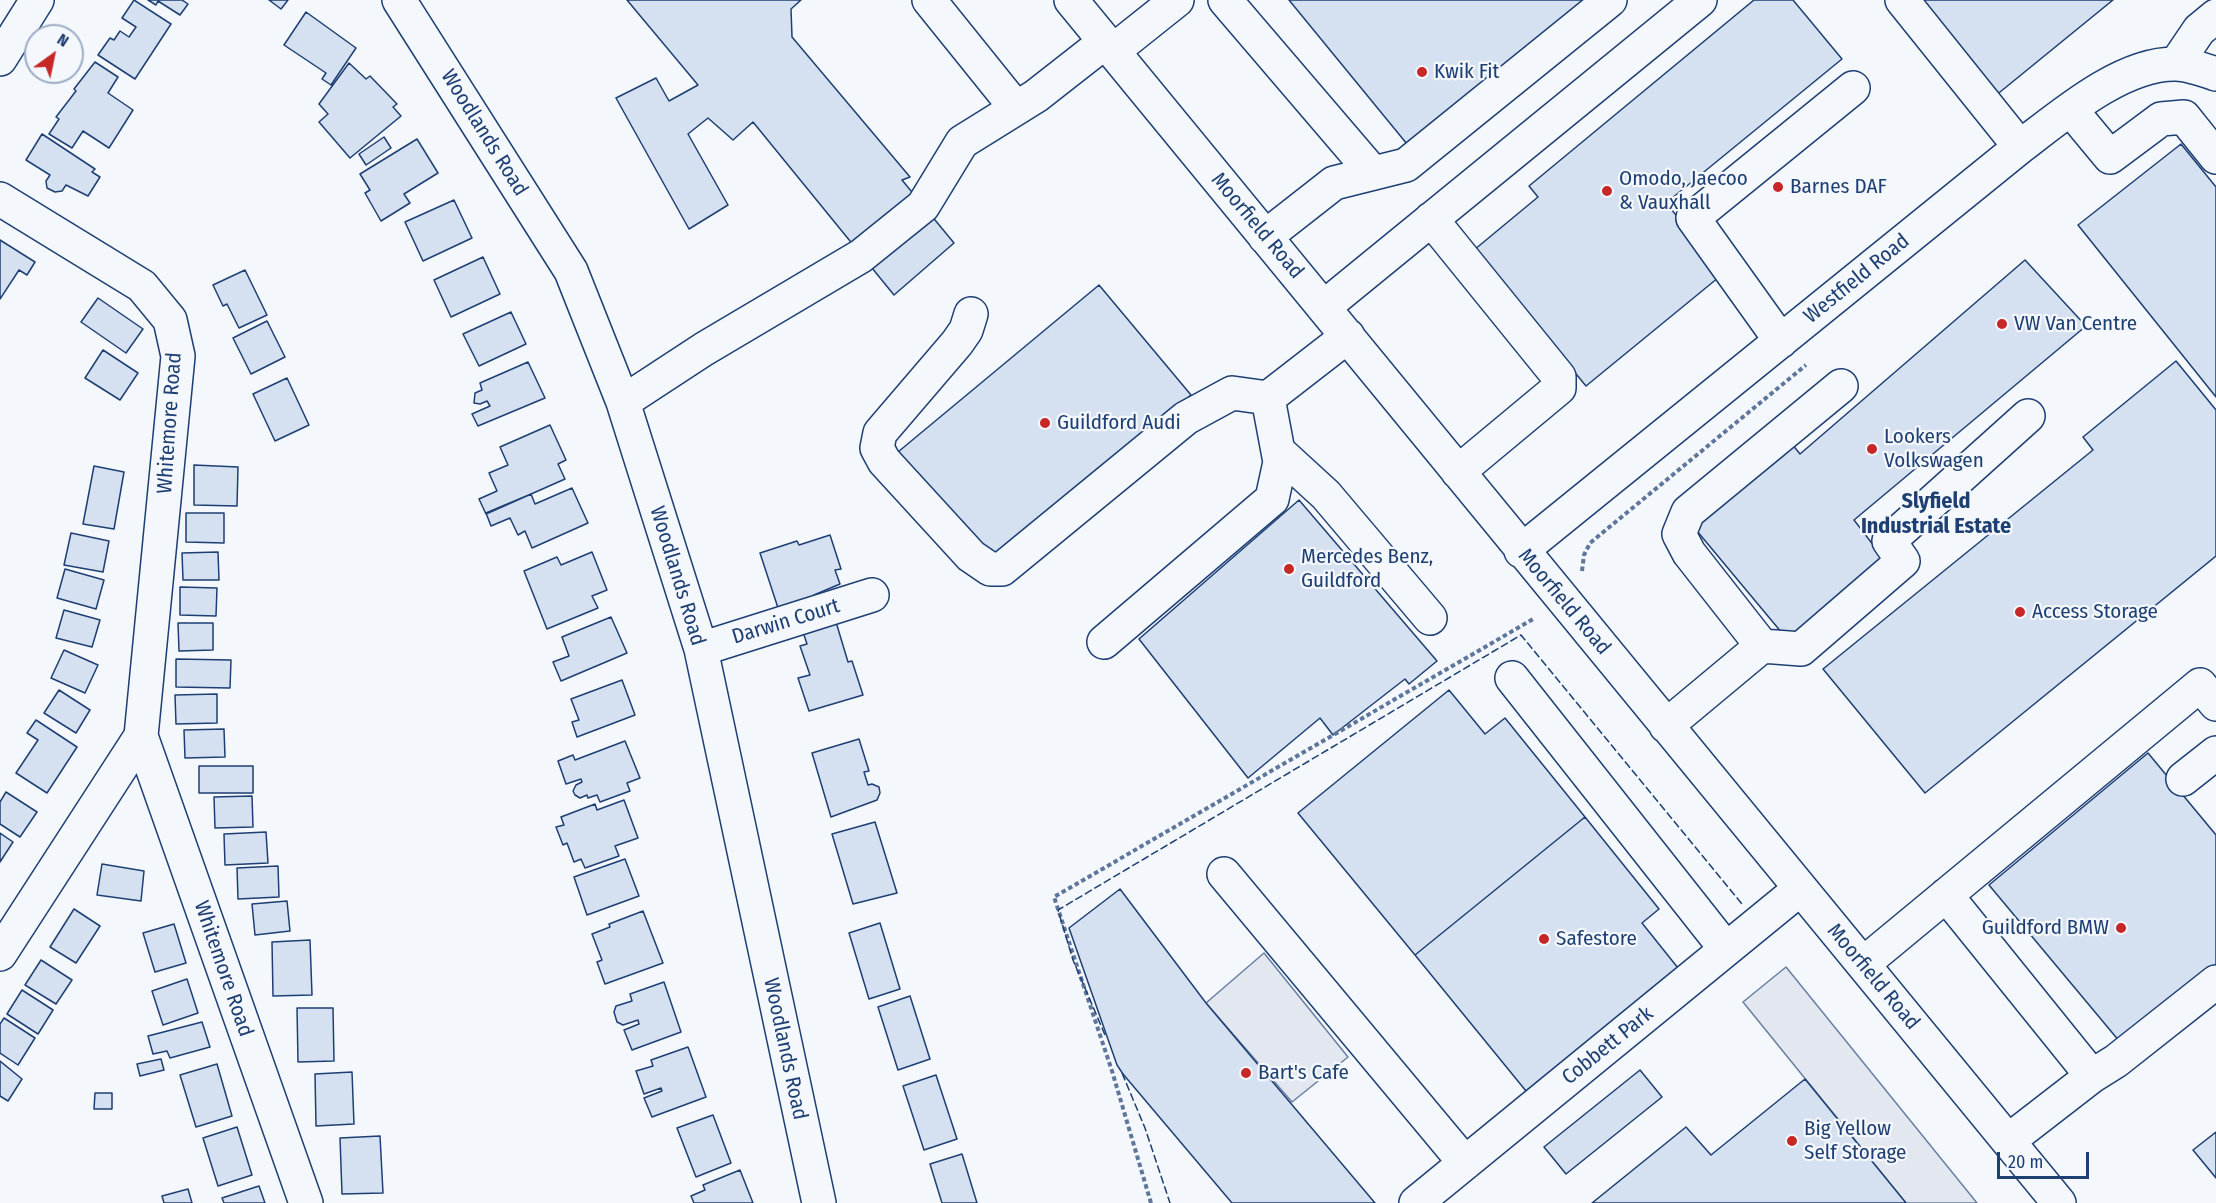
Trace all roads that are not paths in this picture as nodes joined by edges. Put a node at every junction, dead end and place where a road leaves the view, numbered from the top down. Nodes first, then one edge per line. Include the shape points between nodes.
1 (37, 0) edge
2 (399, 0) edge
3 (929, 0) edge
4 (1071, 0) edge
5 (1177, 0) edge
6 (1225, 0) edge
7 (1610, 0) edge
8 (1700, 0) edge
9 (1902, 0) edge
10 (2216, 16) edge
11 (1109, 46) junction
12 (0, 59) edge
13 (2176, 64) junction
14 (2216, 74) edge
15 (1853, 88) dead end
16 (1016, 108) junction
17 (2071, 110) junction
18 (2020, 147) junction
19 (2216, 157) edge
20 (1372, 173) junction
21 (0, 199) edge
22 (1431, 219) junction
23 (1265, 237) junction
24 (1324, 307) junction
25 (970, 314) dead end
26 (1348, 336) junction
27 (1781, 341) junction
28 (1841, 386) dead end
29 (1268, 398) junction
30 (623, 402) junction
31 (2028, 416) dead end
32 (1278, 451) junction
33 (1458, 472) junction
34 (1521, 551) junction
35 (872, 596) dead end
36 (1430, 618) dead end
37 (1104, 642) dead end
38 (1762, 646) junction
39 (701, 649) junction
40 (1512, 678) dead end
41 (2216, 704) edge
42 (1666, 726) junction
43 (141, 736) junction
44 (2216, 753) edge
45 (2183, 779) dead end
46 (1224, 874) dead end
47 (1800, 889) junction
48 (1946, 895) junction
49 (1726, 949) junction
50 (0, 954) edge
51 (1863, 964) junction
52 (2216, 982) edge
53 (2092, 1076) junction
54 (2008, 1141) junction
55 (1465, 1163) junction
56 (2056, 1202) edge
57 (306, 1203) edge
58 (819, 1203) edge
59 (1416, 1203) edge

1 - 12 street
2 - 30 street, Woodlands Road via 571,271
3 - 16 street
4 - 11 street, Moorfield Road
5 - 11 street
6 - 20 street
7 - 20 street via 1406,165
8 - 22 street
9 - 18 street
10 - 13 street via 2199,30
11 - 16 street
11 - 23 street, Moorfield Road
13 - 14 street, Westfield Road
13 - 17 street, Westfield Road via 2129,72
15 - 27 street via 1693,218
16 - 30 street via 962,142 924,206 861,256
17 - 18 street, Westfield Road
17 - 19 street via 2110,157 2161,119 2184,117
18 - 27 street, Westfield Road
20 - 23 street via 1334,183
21 - 43 street, Whitemore Road via 142,286 170,320 178,356
22 - 24 street
22 - 33 street via 1559,377 1559,388
23 - 24 street, Moorfield Road
24 - 26 street, Moorfield Road
25 - 29 street via 957,344 880,433 877,448 884,461 970,556 990,569 1002,569 1186,418 1232,393
26 - 29 street
26 - 33 street, Moorfield Road
27 - 34 street, Westfield Road
28 - 38 street via 1688,512 1679,534 1689,553
29 - 32 street
30 - 39 street, Woodlands Road
31 - 38 street via 1888,541 1904,561 1801,649
32 - 36 street via 1326,495
32 - 37 street via 1280,462 1272,499
33 - 34 street, Moorfield Road
34 - 42 street, Moorfield Road
35 - 39 street, Darwin Court
38 - 42 street
39 - 58 street, Woodlands Road
40 - 49 street
41 - 48 street via 2200,685
42 - 47 street, Moorfield Road
43 - 50 street, Whitemore Road
43 - 57 street, Whitemore Road
44 - 45 street
46 - 55 street
47 - 49 street, Cobbett Park
47 - 51 street, Moorfield Road
48 - 51 street
48 - 53 street
49 - 55 street, Cobbett Park
51 - 54 street, Moorfield Road
52 - 53 street
53 - 54 street
54 - 56 street, Moorfield Road
55 - 59 street, Cobbett Park

